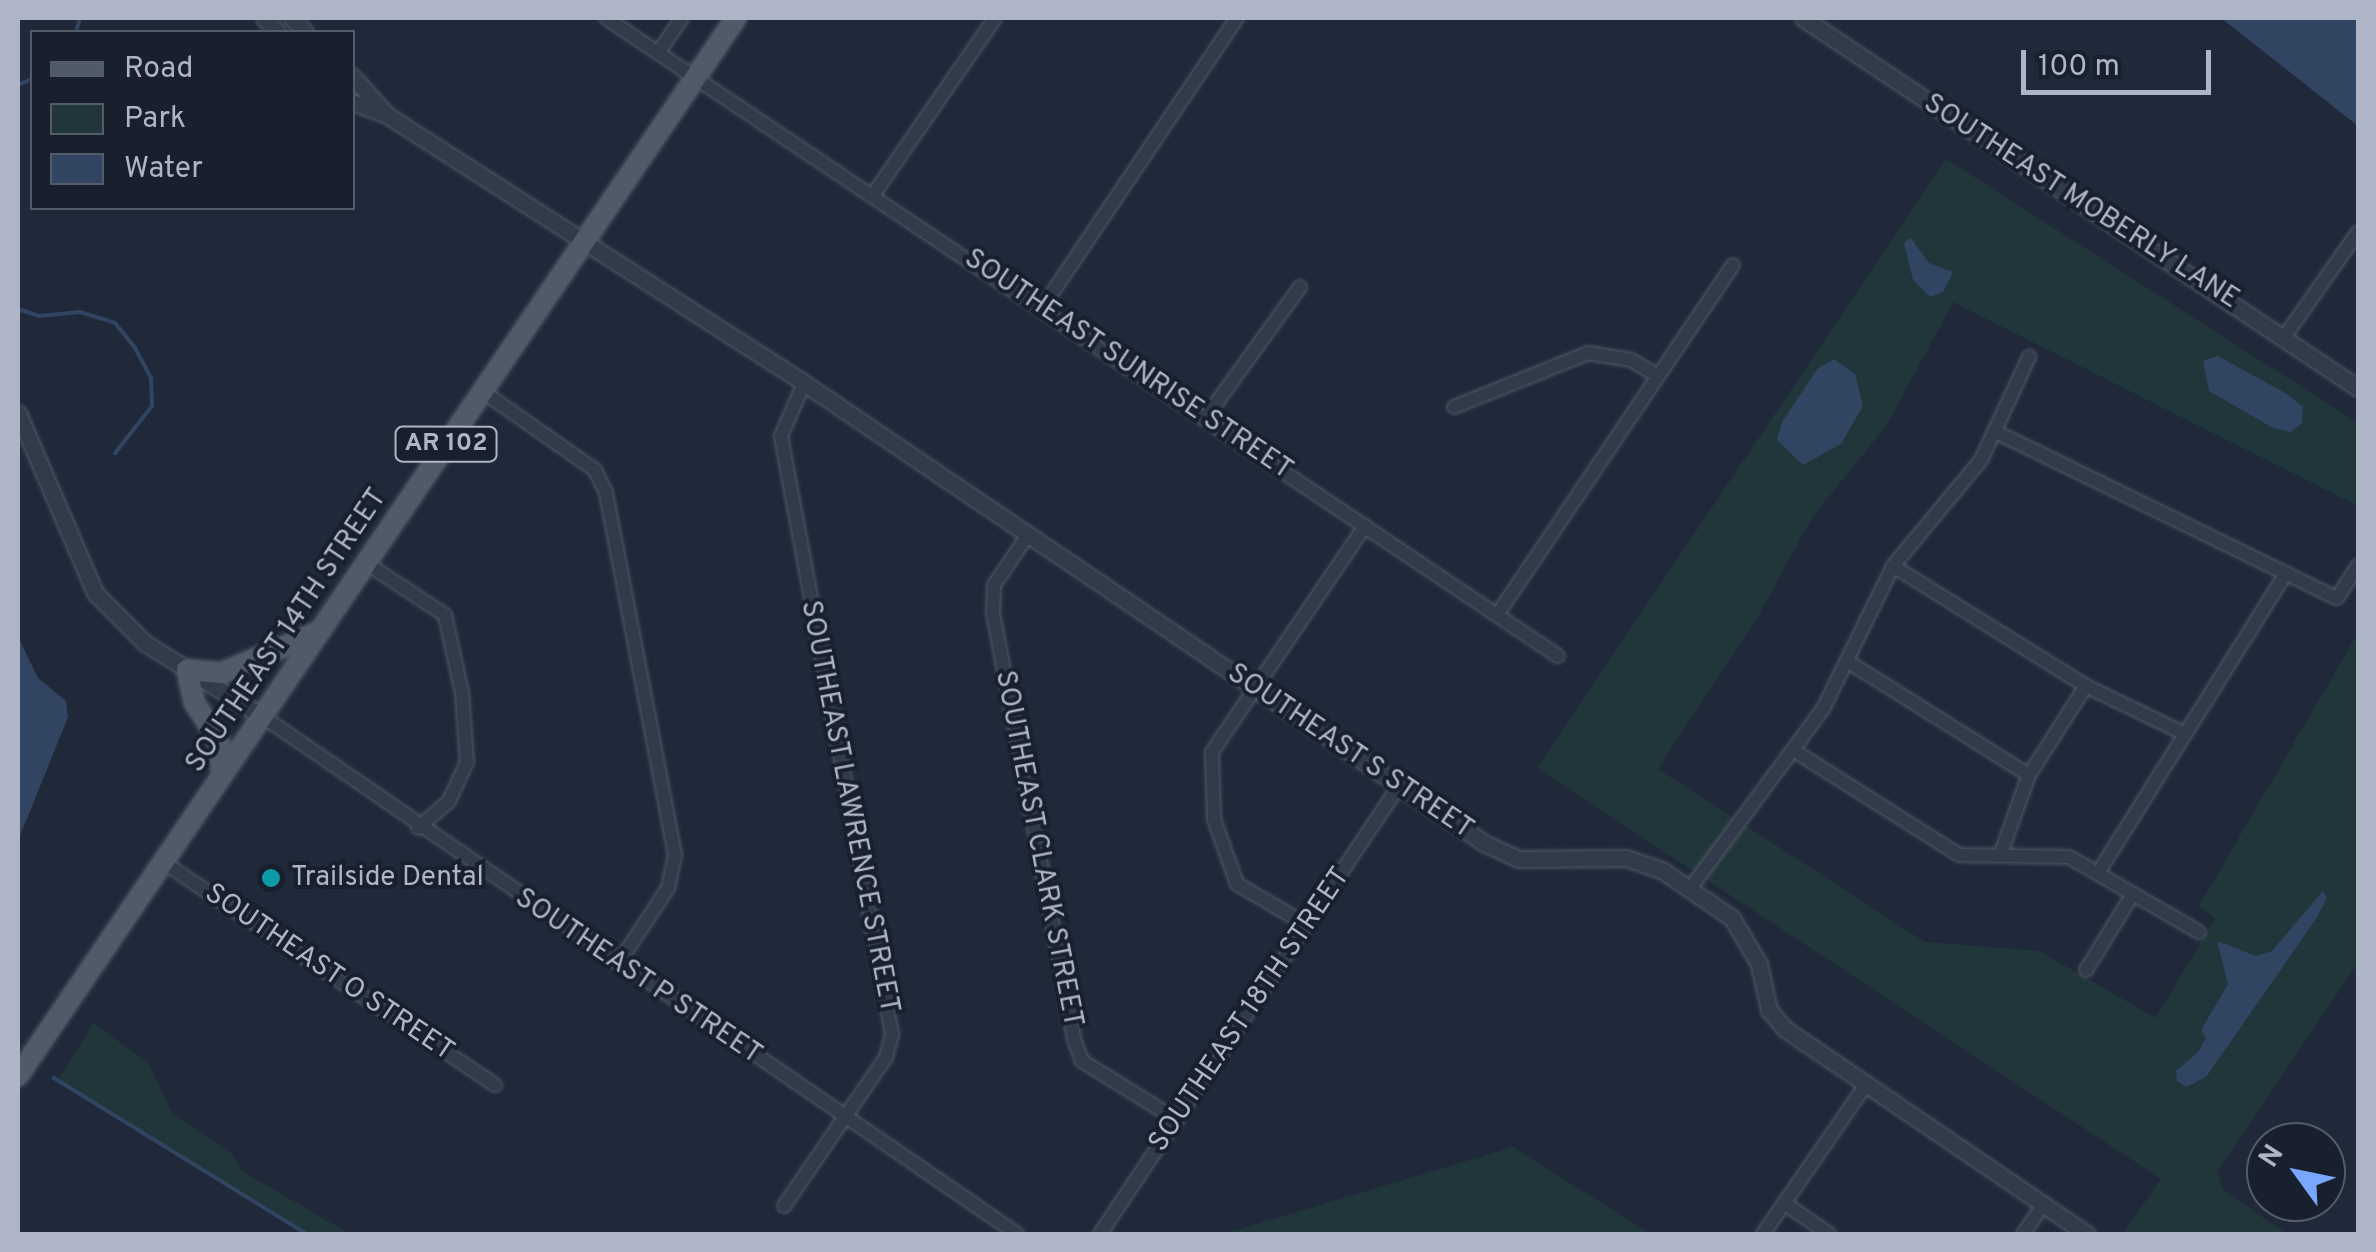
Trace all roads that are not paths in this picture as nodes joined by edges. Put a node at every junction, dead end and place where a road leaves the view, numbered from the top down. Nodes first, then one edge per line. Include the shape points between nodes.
1 (606, 18) edge
2 (682, 18) edge
3 (736, 18) edge
4 (995, 18) edge
5 (1236, 18) edge
6 (1803, 18) edge
7 (658, 52) junction
8 (695, 78) junction
9 (355, 79) edge
10 (355, 103) edge
11 (386, 115) junction
12 (873, 195) junction
13 (2358, 232) edge
14 (583, 244) junction
15 (1733, 265) dead end
16 (1300, 287) dead end
17 (1042, 308) junction
18 (2285, 336) junction
19 (2029, 357) dead end
20 (1658, 376) junction
21 (804, 383) junction
22 (2358, 388) edge
23 (482, 391) junction
24 (1454, 406) dead end
25 (18, 413) edge
26 (1207, 416) junction
27 (1994, 431) junction
28 (1365, 526) junction
29 (1028, 536) junction
30 (366, 563) junction
31 (1893, 566) junction
32 (2358, 566) edge
33 (2286, 573) junction
34 (1497, 615) junction
35 (320, 631) junction
36 (1558, 656) dead end
37 (1847, 661) junction
38 (188, 670) junction
39 (1253, 686) junction
40 (2086, 686) junction
41 (262, 716) junction
42 (2185, 734) junction
43 (1794, 750) junction
44 (222, 775) junction
45 (2029, 775) junction
46 (1399, 786) junction
47 (418, 828) junction
48 (2001, 853) junction
49 (163, 862) junction
50 (2098, 873) junction
51 (1689, 890) junction
52 (2133, 894) junction
53 (1308, 925) junction
54 (2199, 932) dead end
55 (618, 964) junction
56 (2086, 970) dead end
57 (18, 1076) edge
58 (1867, 1083) junction
59 (495, 1085) dead end
60 (843, 1116) junction
61 (1177, 1120) junction
62 (1784, 1204) junction
63 (2044, 1204) junction
64 (784, 1206) dead end
65 (1017, 1234) edge
66 (1100, 1234) edge
67 (1762, 1234) edge
68 (1829, 1234) edge
69 (2024, 1234) edge
70 (2087, 1234) edge

1 - 7 street, SOUTHEAST SUNRISE STREET
2 - 7 street
3 - 8 main road, SOUTHEAST 14TH STREET / AR 102
4 - 12 street
5 - 17 street
6 - 18 street, SOUTHEAST MOBERLY LANE
7 - 8 street, SOUTHEAST SUNRISE STREET
8 - 12 street, SOUTHEAST SUNRISE STREET
8 - 14 main road, SOUTHEAST 14TH STREET / AR 102
9 - 11 street
10 - 11 street
11 - 14 street, SOUTHEAST S STREET
12 - 17 street, SOUTHEAST SUNRISE STREET
13 - 18 street
14 - 21 street, SOUTHEAST S STREET
14 - 23 main road, SOUTHEAST 14TH STREET / AR 102
15 - 20 street
16 - 26 street
17 - 26 street, SOUTHEAST SUNRISE STREET
18 - 22 street, SOUTHEAST MOBERLY LANE
19 - 27 street
20 - 24 street via 1631,360 1588,353
20 - 34 street
21 - 29 street, SOUTHEAST S STREET
21 - 60 street, SOUTHEAST LAWRENCE STREET via 780,436 892,1034 886,1057
23 - 30 main road, SOUTHEAST 14TH STREET / AR 102
23 - 55 street via 596,470 606,494 675,854 668,888
25 - 38 street via 95,593 126,628
26 - 28 street, SOUTHEAST SUNRISE STREET
27 - 31 street via 1980,460
27 - 33 street
28 - 34 street, SOUTHEAST SUNRISE STREET
28 - 39 street
29 - 39 street, SOUTHEAST S STREET
29 - 61 street, SOUTHEAST CLARK STREET via 994,585 993,613 1074,1039 1082,1060
30 - 35 main road, SOUTHEAST 14TH STREET / AR 102
30 - 47 street via 445,615 462,693 467,762 449,801
31 - 37 street
31 - 40 street
32 - 33 street via 2338,598
33 - 42 street
34 - 36 street, SOUTHEAST SUNRISE STREET
35 - 38 main road via 222,673
35 - 41 main road, SOUTHEAST 14TH STREET / AR 102
37 - 43 street
37 - 45 street
38 - 41 street
38 - 44 main road via 194,702 218,739
39 - 46 street, SOUTHEAST S STREET
39 - 53 street via 1212,752 1214,820 1237,884
40 - 42 street
40 - 45 street
41 - 44 main road, SOUTHEAST 14TH STREET / AR 102
41 - 47 street, SOUTHEAST P STREET
42 - 50 street
43 - 48 street via 1959,855
43 - 51 street
44 - 49 main road, SOUTHEAST 14TH STREET / AR 102
45 - 48 street
46 - 51 street, SOUTHEAST S STREET via 1518,860 1626,858
46 - 53 street, SOUTHEAST 18TH STREET
47 - 55 street, SOUTHEAST P STREET
48 - 50 street via 2059,854
49 - 57 main road, SOUTHEAST 14TH STREET / AR 102
49 - 59 street, SOUTHEAST O STREET
50 - 52 street
51 - 58 street, SOUTHEAST S STREET via 1732,918 1759,964 1768,1010
52 - 54 street
52 - 56 street
53 - 61 street, SOUTHEAST 18TH STREET
55 - 60 street, SOUTHEAST P STREET
58 - 62 street
58 - 63 street, SOUTHEAST S STREET
60 - 64 street, SOUTHEAST LAWRENCE STREET
60 - 65 street, SOUTHEAST P STREET
61 - 66 street, SOUTHEAST 18TH STREET
62 - 67 street
62 - 68 street
63 - 69 street
63 - 70 street, SOUTHEAST S STREET

